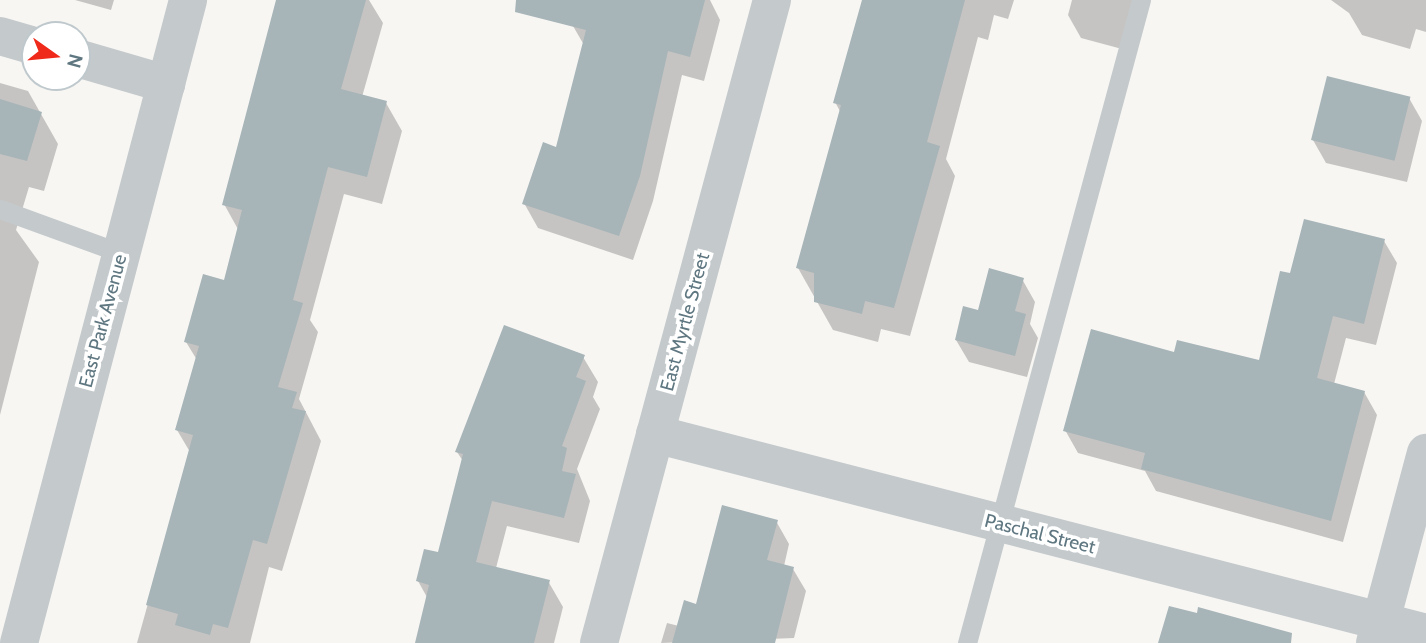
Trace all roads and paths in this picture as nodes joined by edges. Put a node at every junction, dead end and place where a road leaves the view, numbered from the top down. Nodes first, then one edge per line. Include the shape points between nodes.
1 (188, 0) edge
2 (772, 0) edge
3 (1141, 0) edge
4 (0, 36) edge
5 (21, 42) edge
6 (91, 62) edge
7 (166, 84) junction
8 (0, 209) edge
9 (121, 253) junction
10 (655, 434) junction
11 (1426, 453) edge
12 (999, 523) junction
13 (1378, 632) edge
14 (1426, 633) edge
15 (19, 643) edge
16 (599, 643) edge
17 (967, 643) edge

1 - 7 street, East Park Avenue
2 - 10 street, East Myrtle Street
3 - 12 lane
4 - 5 street
6 - 7 street
7 - 9 street, East Park Avenue
8 - 9 lane
9 - 15 street, East Park Avenue
10 - 12 street, Paschal Street
10 - 16 street, East Myrtle Street
11 - 13 street
12 - 13 street, Paschal Street
12 - 17 lane
13 - 14 street, Paschal Street

